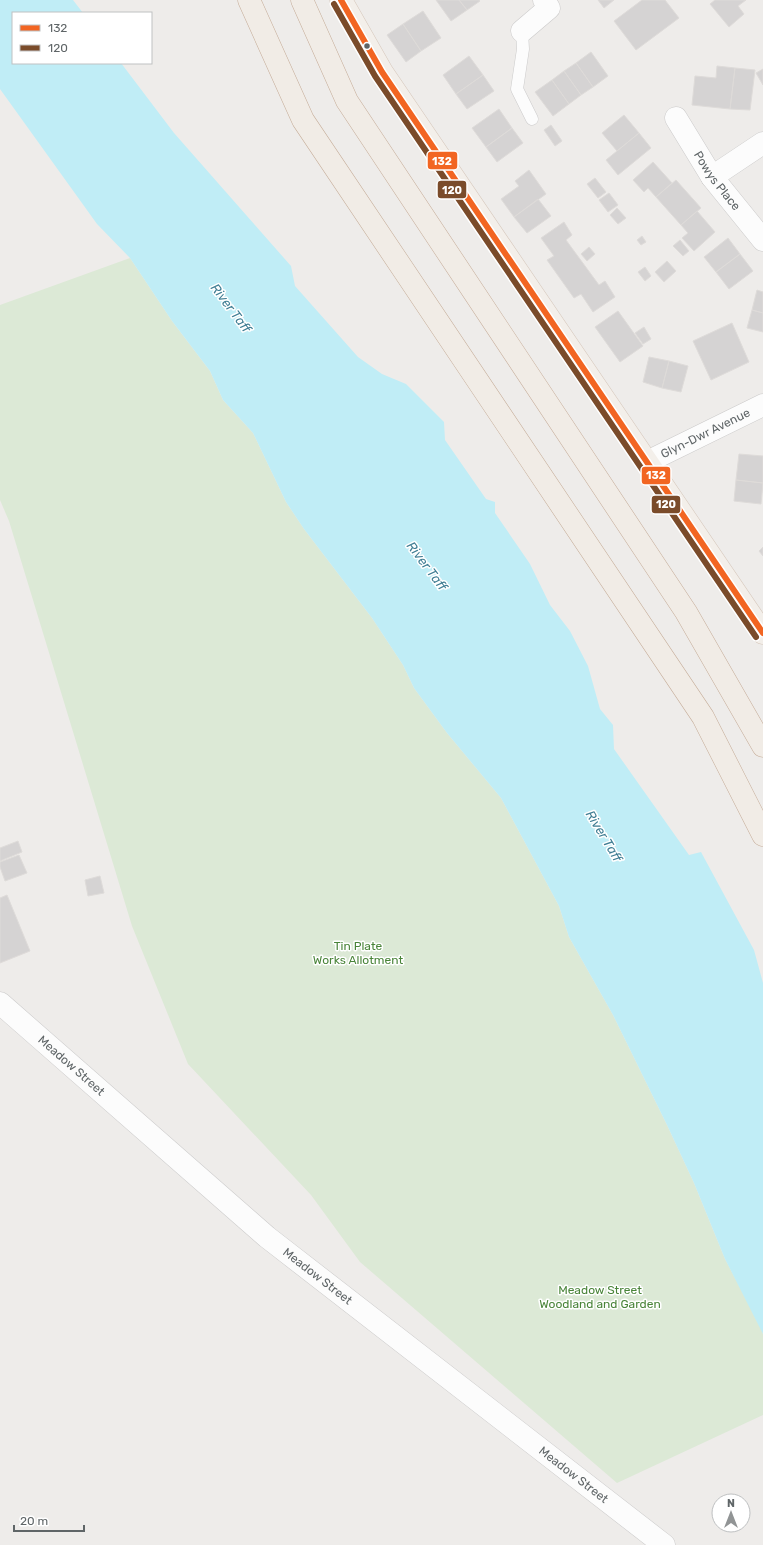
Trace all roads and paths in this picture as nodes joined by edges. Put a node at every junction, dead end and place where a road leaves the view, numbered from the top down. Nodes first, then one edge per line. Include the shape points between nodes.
1 (249, 0) edge
2 (302, 0) edge
3 (341, 0) edge
4 (544, 0) edge
5 (522, 31) joint
6 (676, 118) dead end
7 (532, 120) dead end
8 (763, 143) edge
9 (712, 177) junction
10 (763, 240) edge
11 (763, 404) edge
12 (647, 462) junction
13 (763, 633) edge
14 (763, 746) edge
15 (763, 835) edge
16 (0, 1003) edge
17 (656, 1539) edge

1 - 15 highway via 303,120 703,717
2 - 14 highway via 347,101 686,612
3 - 12 main road via 382,72
4 - 5 street via 549,8
5 - 7 lane via 523,49 517,89
6 - 9 street, Powys Place
8 - 9 street
9 - 10 street, Powys Place
11 - 12 street, Glyn-Dwr Avenue
12 - 13 main road
16 - 17 street, Meadow Street via 267,1237

